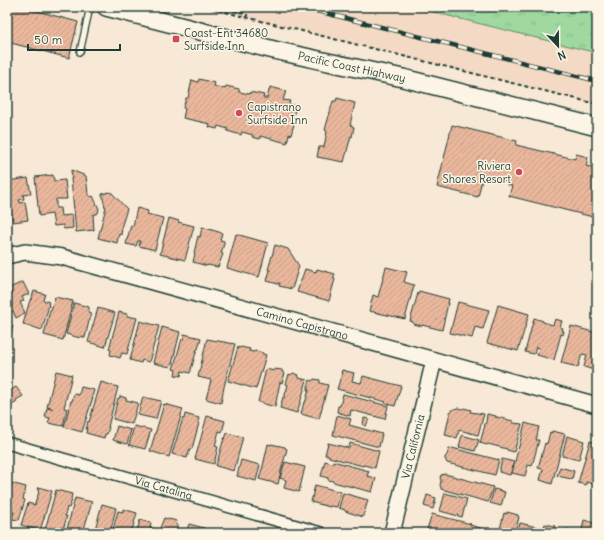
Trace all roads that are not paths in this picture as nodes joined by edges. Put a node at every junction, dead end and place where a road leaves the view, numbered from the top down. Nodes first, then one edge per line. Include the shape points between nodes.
1 (90, 7) edge
2 (106, 7) edge
3 (80, 52) dead end
4 (597, 127) edge
5 (7, 256) edge
6 (434, 360) junction
7 (597, 405) edge
8 (7, 443) edge
9 (321, 533) edge
10 (392, 533) edge

1 - 3 lane
2 - 4 main road, Pacific Coast Highway
5 - 6 main road, Camino Capistrano via 25,252 62,257
6 - 7 main road, Camino Capistrano
6 - 10 main road, Via California
8 - 9 street, Via Catalina

